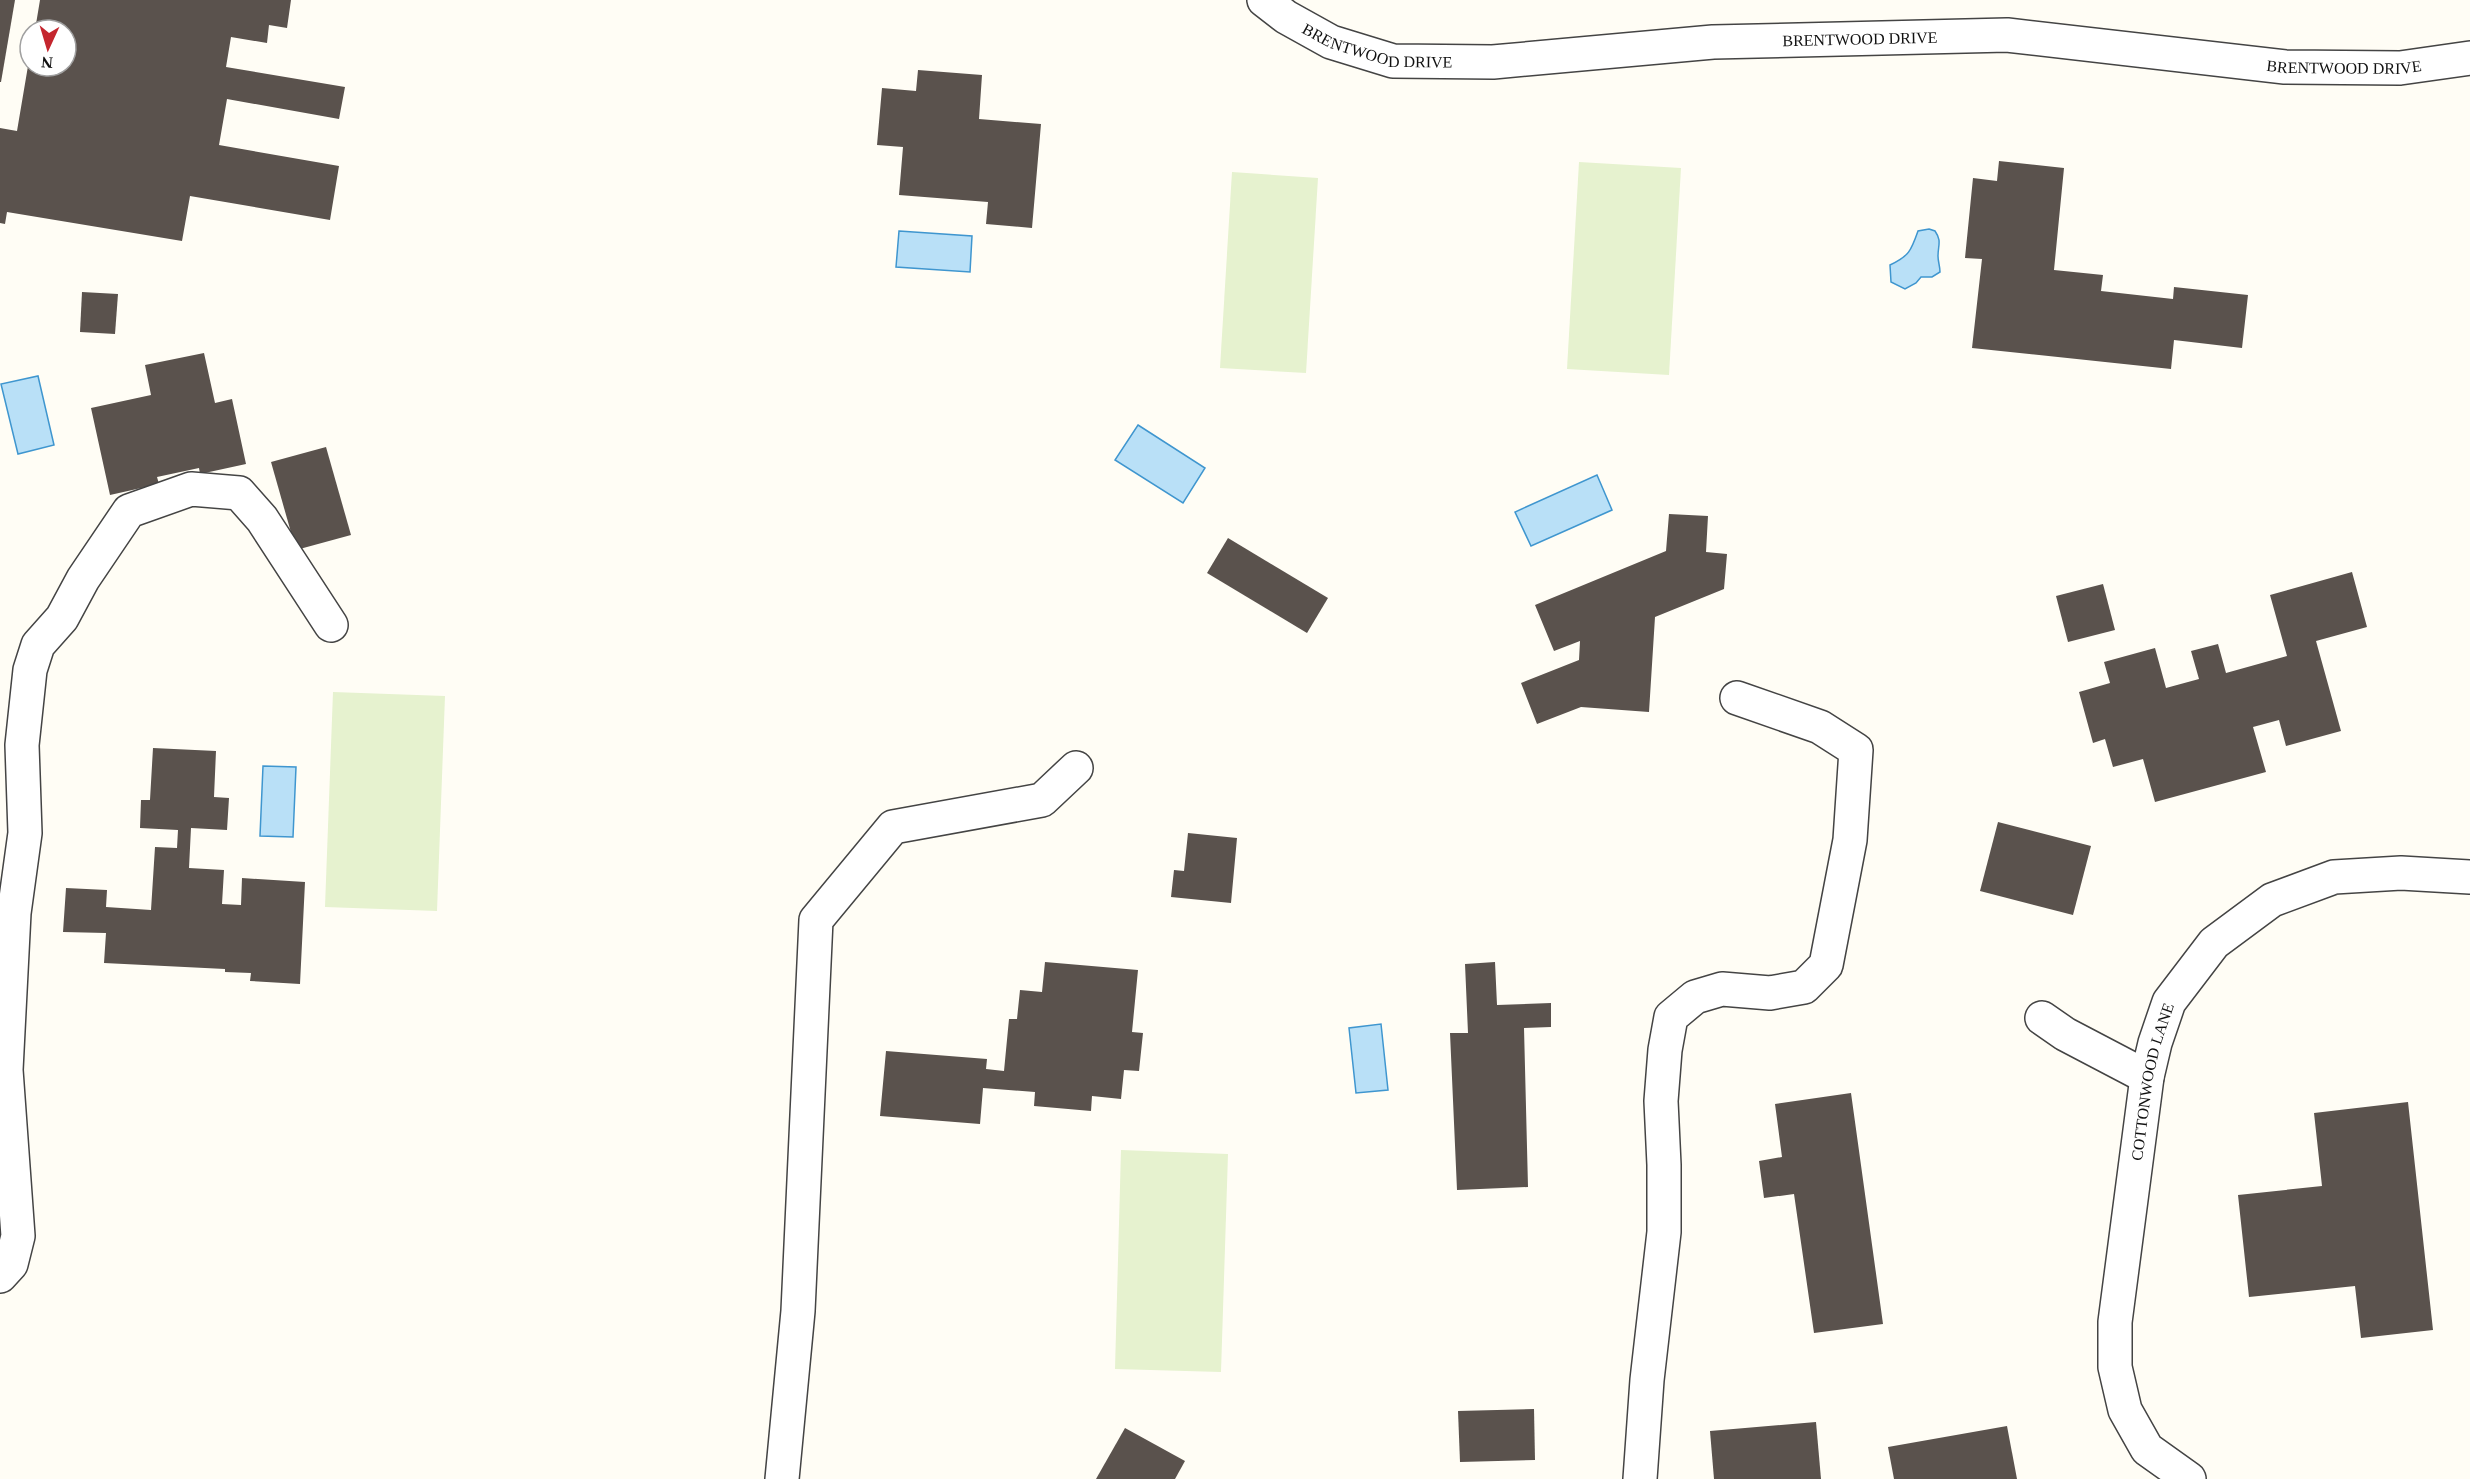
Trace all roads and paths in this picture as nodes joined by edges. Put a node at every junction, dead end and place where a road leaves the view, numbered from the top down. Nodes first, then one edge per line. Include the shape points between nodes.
1 (1264, 0) edge
2 (2470, 58) edge
3 (331, 625) dead end
4 (1737, 698) dead end
5 (1076, 768) dead end
6 (2470, 877) edge
7 (2042, 1018) dead end
8 (2147, 1077) junction
9 (0, 1276) edge
10 (782, 1479) edge
11 (1640, 1479) edge
12 (2189, 1479) edge

1 - 2 street, BRENTWOOD DRIVE via 1331,42 1393,61 1493,62 1713,42 2007,35 2285,67 2400,68
3 - 9 street via 262,519 239,493 191,489 129,511 62,618 38,645 30,670 22,745 25,833 14,912 6,1070 18,1236 11,1264
4 - 11 street via 1820,727 1856,750 1850,840 1826,965 1804,987 1770,993 1722,990 1695,997 1671,1017 1661,1101 1664,1232
5 - 10 street via 1042,800 893,827 816,920 798,1311
6 - 8 street, COTTONWOOD LANE via 2401,873 2334,877 2272,900 2214,943 2169,1002
7 - 8 street
8 - 12 street, COTTONWOOD LANE via 2115,1322 2115,1367 2125,1410 2147,1449

